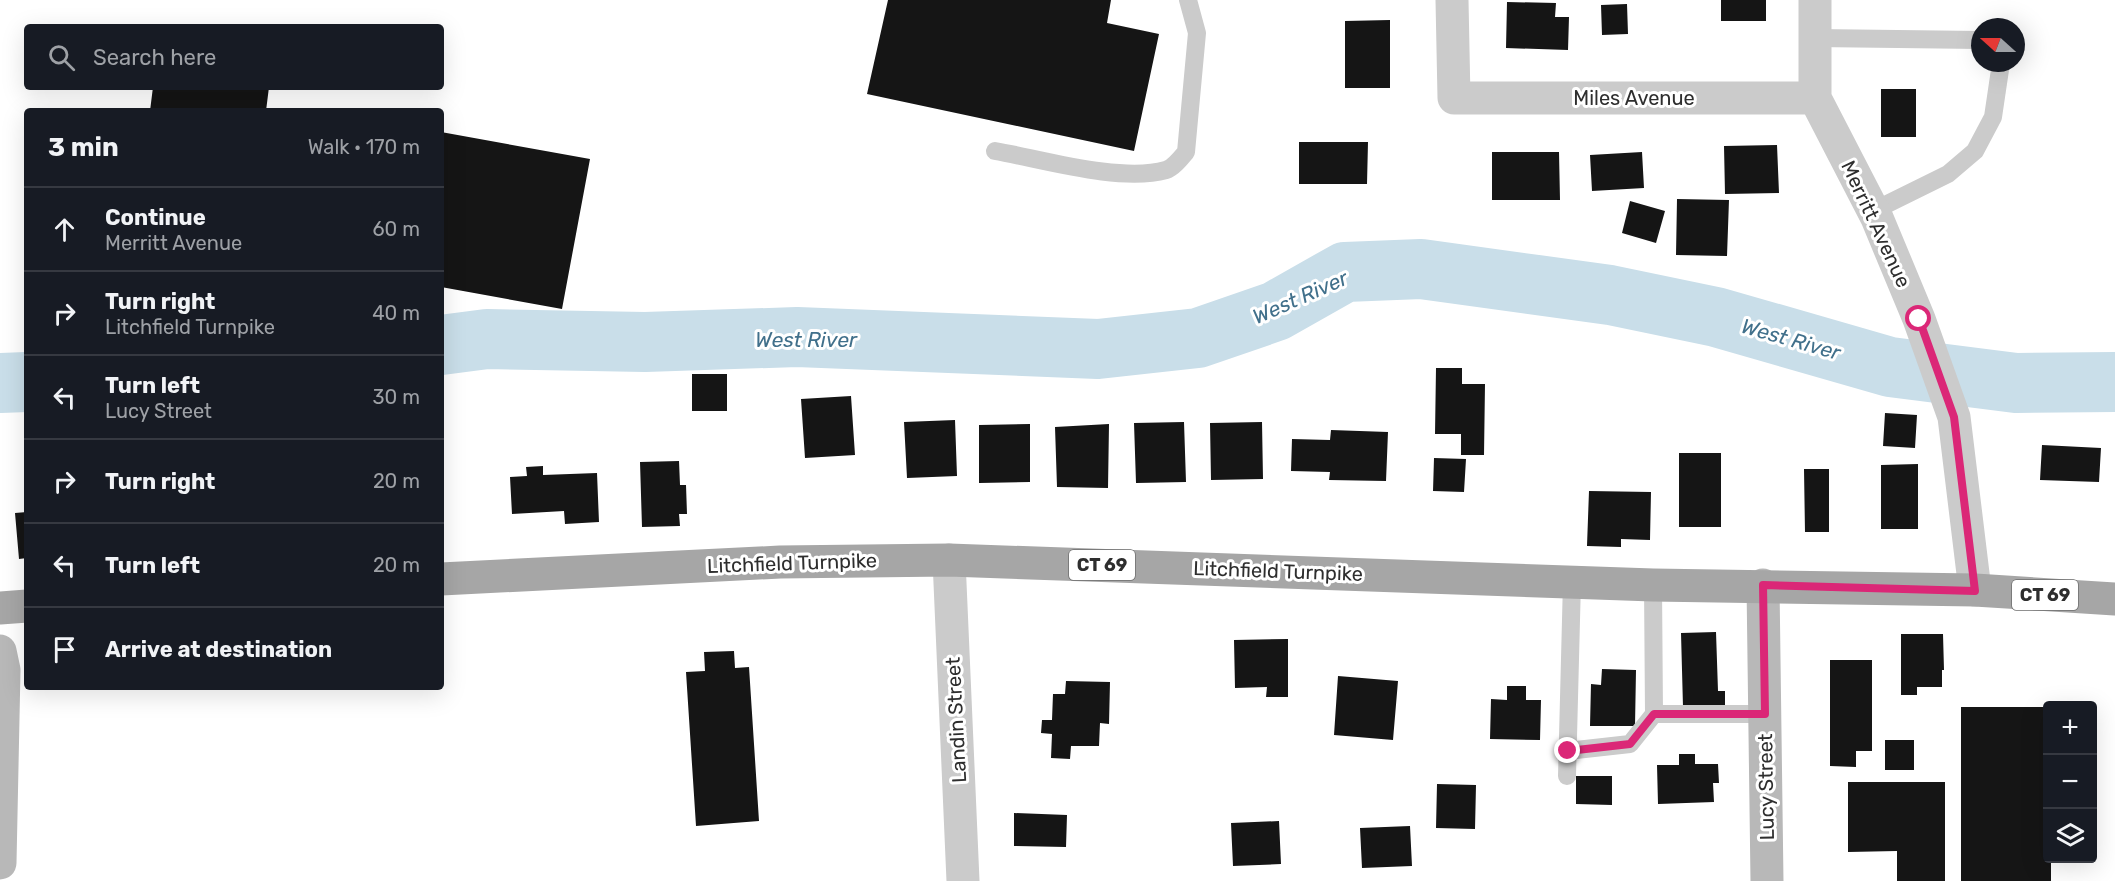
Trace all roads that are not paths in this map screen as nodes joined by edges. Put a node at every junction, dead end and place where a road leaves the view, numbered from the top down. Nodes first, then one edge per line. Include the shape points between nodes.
1 (1188, 0) edge
2 (1452, 0) edge
3 (1815, 0) edge
4 (1815, 38) junction
5 (1971, 40) edge
6 (2000, 72) edge
7 (1815, 98) junction
8 (995, 151) dead end
9 (1873, 211) junction
10 (948, 560) junction
11 (444, 579) edge
12 (1572, 581) junction
13 (1653, 585) junction
14 (1763, 585) junction
15 (1975, 591) junction
16 (2115, 598) edge
17 (24, 606) edge
18 (0, 608) edge
19 (0, 651) edge
20 (1654, 714) junction
21 (1765, 714) junction
22 (1568, 751) junction
23 (1567, 776) dead end
24 (0, 863) edge
25 (963, 881) edge
26 (1767, 881) edge

1 - 8 lane via 1197,33 1186,152 1168,170 1112,173
2 - 7 street, Miles Avenue via 1454,98
3 - 4 street, Merritt Avenue
4 - 5 lane
4 - 7 street, Merritt Avenue
6 - 9 lane via 1993,117 1975,151 1948,174
7 - 9 street, Merritt Avenue
9 - 15 street, Merritt Avenue via 1919,319 1954,417
10 - 11 main road, Litchfield Turnpike / CT 69 via 780,562
10 - 12 main road, Litchfield Turnpike / CT 69
10 - 25 street, Landin Street
12 - 13 main road, Litchfield Turnpike / CT 69
12 - 22 lane
13 - 14 main road, Litchfield Turnpike / CT 69
13 - 20 lane
14 - 15 main road, Litchfield Turnpike / CT 69
14 - 21 main road, Lucy Street
15 - 16 main road, Litchfield Turnpike / CT 69
17 - 18 main road
19 - 24 main road via 4,670
20 - 21 lane
20 - 22 lane via 1630,744
21 - 26 main road, Lucy Street
22 - 23 lane

